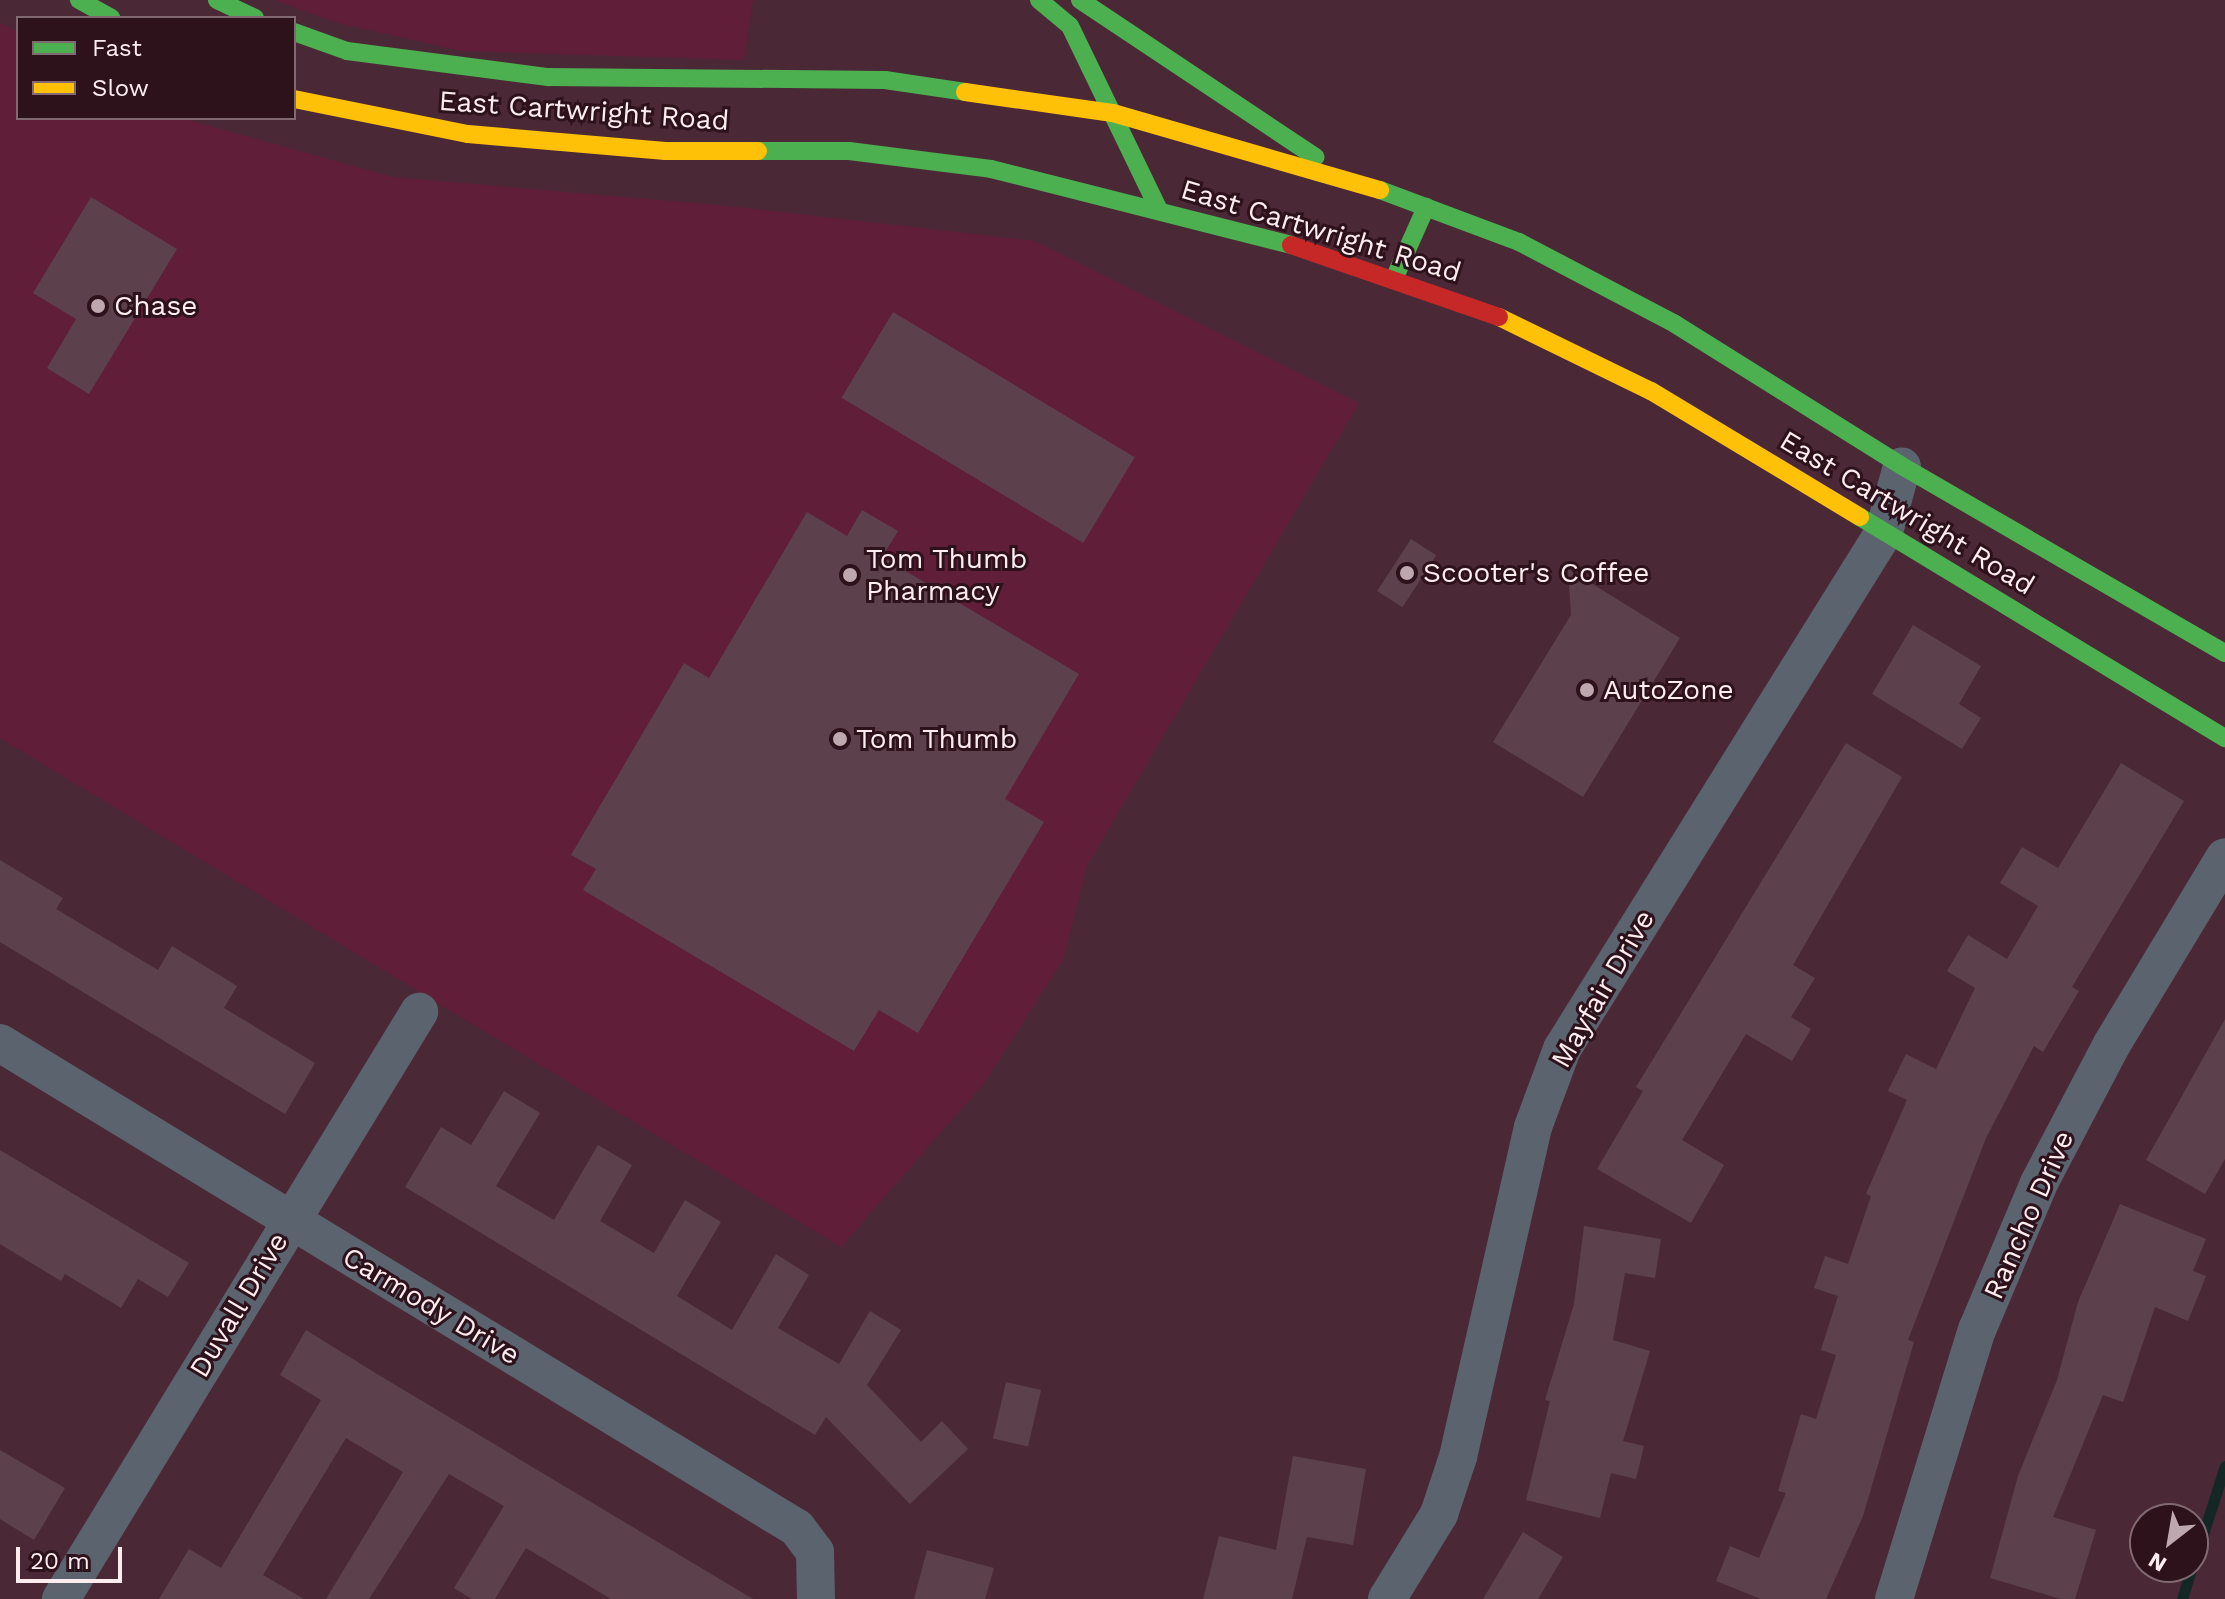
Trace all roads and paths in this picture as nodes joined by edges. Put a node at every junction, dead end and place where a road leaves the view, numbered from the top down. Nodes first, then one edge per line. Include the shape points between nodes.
1 (79, 0) edge
2 (217, 0) edge
3 (1039, 0) edge
4 (1080, 0) edge
5 (107, 16) edge
6 (251, 16) edge
7 (296, 33) edge
8 (296, 99) edge
9 (1113, 113) junction
10 (622, 120) dead end
11 (621, 147) junction
12 (1343, 176) junction
13 (1426, 207) junction
14 (1159, 210) junction
15 (1394, 279) junction
16 (1902, 466) junction
17 (1884, 532) junction
18 (2225, 653) edge
19 (2225, 738) edge
20 (2225, 857) edge
21 (419, 1012) dead end
22 (0, 1043) edge
23 (289, 1220) junction
24 (61, 1599) edge
25 (816, 1599) edge
26 (1387, 1599) edge
27 (1894, 1599) edge

1 - 5 main road
2 - 6 main road
3 - 9 main road via 1070,26
4 - 12 main road
7 - 9 main road, East Cartwright Road via 347,51 624,86 885,80
8 - 11 main road, East Cartwright Road via 468,134
9 - 12 main road, East Cartwright Road
9 - 14 main road
10 - 11 main road
11 - 14 main road, East Cartwright Road via 849,151 991,169
12 - 13 main road, East Cartwright Road
13 - 15 main road
13 - 16 main road, East Cartwright Road via 1519,242 1675,324
14 - 15 main road, East Cartwright Road via 1234,227
15 - 17 main road, East Cartwright Road via 1501,318 1651,391
16 - 17 street, Mayfair Drive
16 - 18 main road, East Cartwright Road
17 - 19 main road, East Cartwright Road
17 - 26 street, Mayfair Drive via 1562,1049 1533,1127 1458,1457 1439,1514
20 - 27 street, Rancho Drive via 2112,1044 2039,1183 1977,1330
21 - 23 street, Duvall Drive
22 - 23 street, Carmody Drive
23 - 24 street, Duvall Drive
23 - 25 street, Carmody Drive via 797,1528 815,1552

